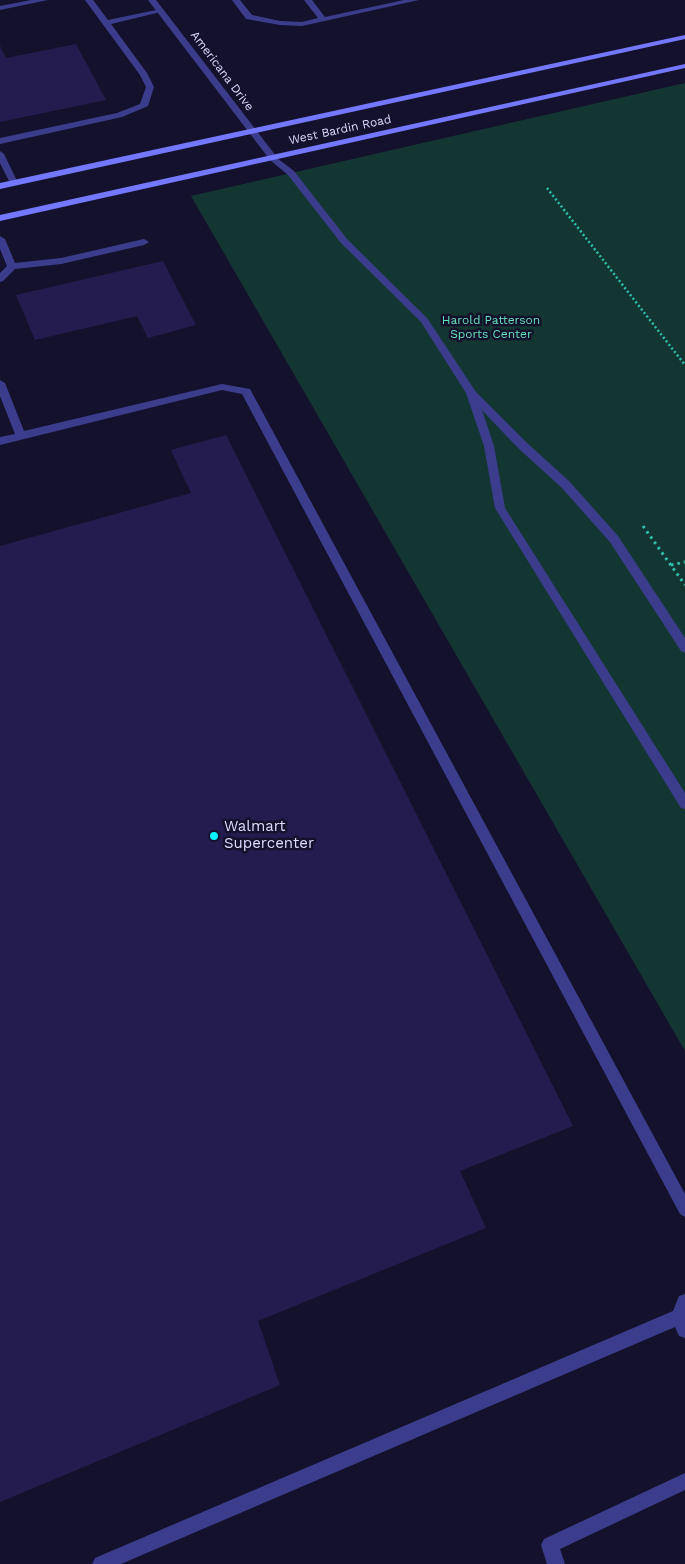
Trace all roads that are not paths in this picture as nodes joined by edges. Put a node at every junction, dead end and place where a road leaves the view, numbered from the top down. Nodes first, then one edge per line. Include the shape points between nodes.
1 (44, 0) edge
2 (89, 0) edge
3 (152, 0) edge
4 (236, 0) edge
5 (308, 0) edge
6 (415, 0) edge
7 (0, 8) edge
8 (161, 11) junction
9 (324, 20) junction
10 (106, 23) junction
11 (685, 37) edge
12 (685, 66) edge
13 (253, 132) junction
14 (0, 141) edge
15 (0, 154) edge
16 (273, 158) junction
17 (14, 183) junction
18 (0, 186) edge
19 (0, 218) edge
20 (0, 239) edge
21 (144, 242) dead end
22 (12, 266) junction
23 (0, 279) edge
24 (0, 383) edge
25 (472, 393) junction
26 (21, 436) junction
27 (0, 441) edge
28 (685, 648) edge
29 (685, 804) edge
30 (685, 1209) edge
31 (683, 1316) edge
32 (685, 1481) edge
33 (101, 1564) edge
34 (556, 1564) edge

1 - 7 street
2 - 10 street
3 - 8 street, Americana Drive
4 - 9 street via 248,16 280,23
5 - 9 street
6 - 9 street
8 - 10 street
8 - 13 street, Americana Drive
10 - 14 street via 150,87 144,106 119,115
11 - 13 main road, West Bardin Road
12 - 16 main road, West Bardin Road
13 - 16 street, Americana Drive
13 - 17 main road, West Bardin Road
15 - 17 street
16 - 19 main road, West Bardin Road
16 - 25 street, Americana Drive via 291,173 344,241 424,320
17 - 18 main road, West Bardin Road
20 - 22 street
21 - 22 street via 61,261
22 - 23 street
24 - 26 street
25 - 28 street via 565,484 614,539
25 - 29 street via 489,446 500,508
26 - 27 street
26 - 30 street via 222,387 246,391
31 - 33 street
32 - 34 street via 550,1545

